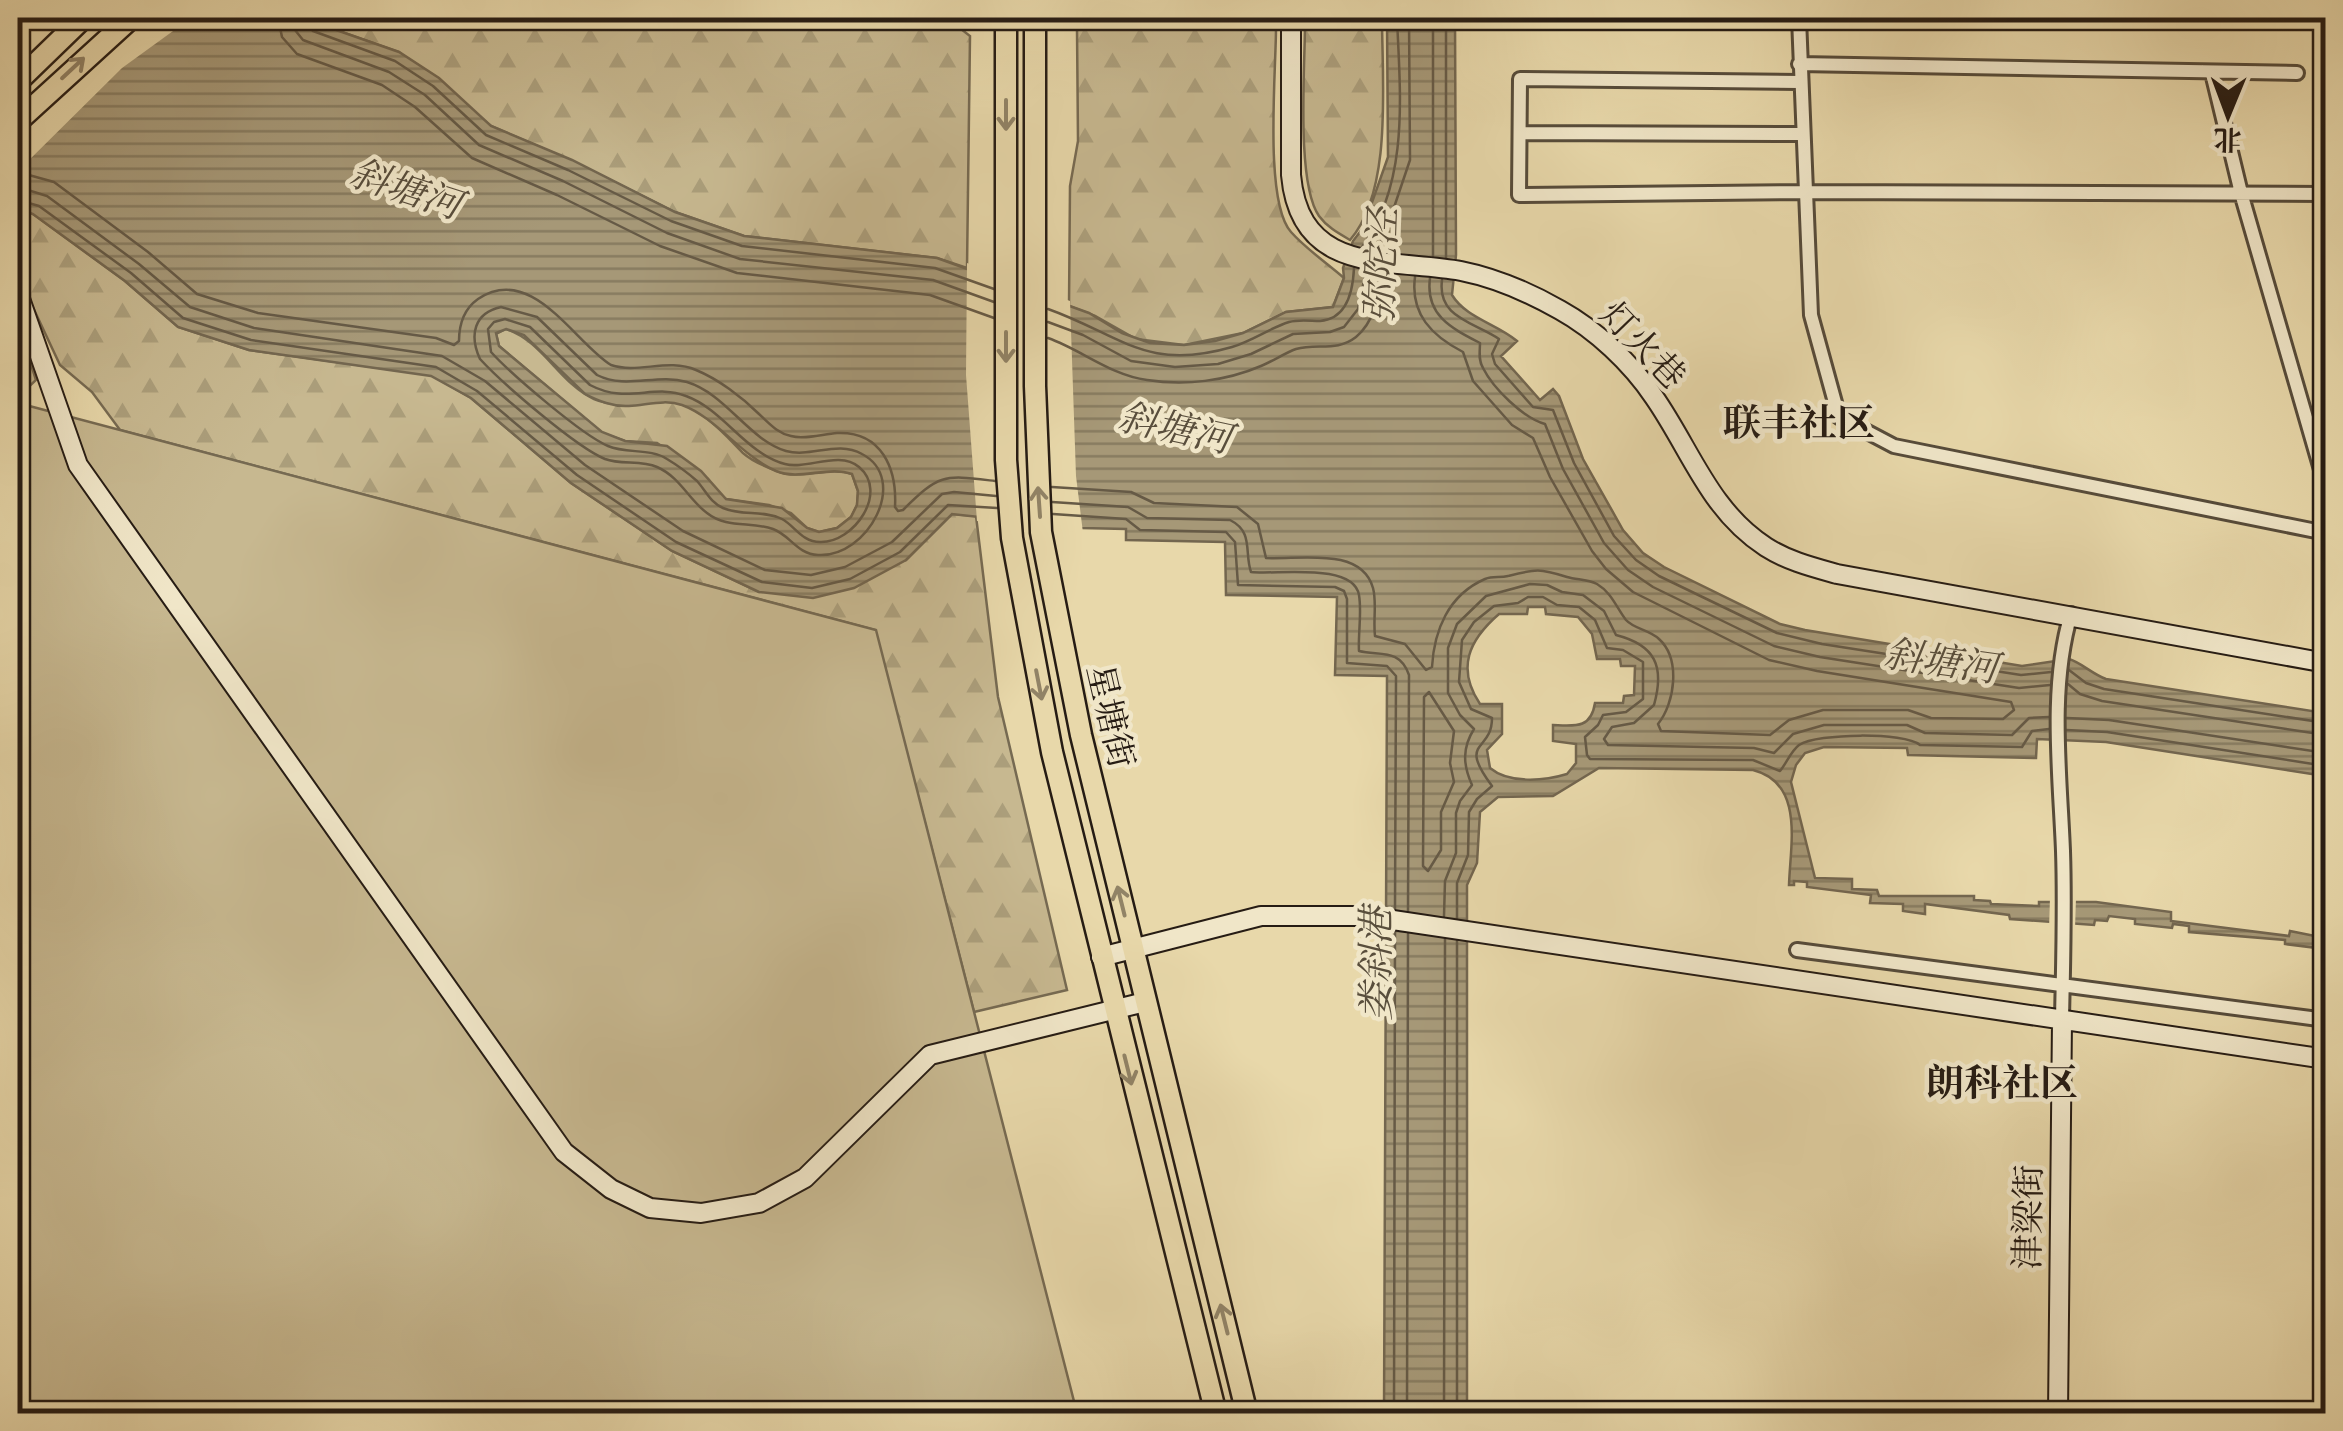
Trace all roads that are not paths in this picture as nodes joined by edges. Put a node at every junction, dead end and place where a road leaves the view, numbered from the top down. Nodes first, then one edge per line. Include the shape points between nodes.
1 (83, 18) edge
2 (131, 18) edge
3 (1006, 18) edge
4 (1036, 18) edge
5 (1290, 18) edge
6 (1800, 18) edge
7 (1799, 64) junction
8 (2212, 73) junction
9 (2298, 73) dead end
10 (18, 81) edge
11 (1800, 82) junction
12 (18, 121) edge
13 (1520, 133) junction
14 (1803, 134) junction
15 (1808, 192) junction
16 (2242, 193) junction
17 (2326, 194) edge
18 (18, 293) edge
19 (2326, 487) edge
20 (2326, 533) edge
21 (2071, 614) junction
22 (2326, 663) edge
23 (1133, 949) junction
24 (1797, 950) dead end
25 (1101, 957) junction
26 (2063, 985) junction
27 (1145, 1002) junction
28 (1113, 1010) junction
29 (2062, 1020) junction
30 (2326, 1020) edge
31 (2326, 1059) edge
32 (1216, 1414) edge
33 (1247, 1414) edge
34 (2058, 1414) edge

1 - 10 main road
12 -> 2 main road
3 -> 25 main road, 星塘街 via 1006,460 1012,538 1052,752
23 -> 4 main road, 星塘街 via 1081,735 1042,532 1036,459
5 - 21 street, 灯火巷 via 1293,191 1308,227 1328,246 1374,262 1462,271 1564,312 1652,394 1708,490 1767,547 1837,574
6 - 7 street
7 - 8 street
7 - 11 street
8 - 9 street
8 - 16 street
11 - 13 street via 1520,79
11 - 14 street
13 - 14 street
13 - 15 street via 1519,195
14 - 15 street
15 - 16 street
15 - 20 street via 1811,315 1839,416 1894,446
16 - 17 street
16 - 19 street
18 - 28 street via 78,465 564,1152 612,1189 676,1212 758,1203 805,1178 930,1055
21 - 22 street, 灯火巷
21 - 26 street via 2062,646
23 - 25 street
23 - 27 main road, 星塘街
23 - 29 street via 1261,916 1366,916
24 - 26 street
25 - 28 main road, 星塘街
26 - 29 street
26 - 30 street
27 - 28 street
33 -> 27 main road, 星塘街
28 -> 32 main road, 星塘街
29 - 31 street
29 - 34 street, 津梁街

